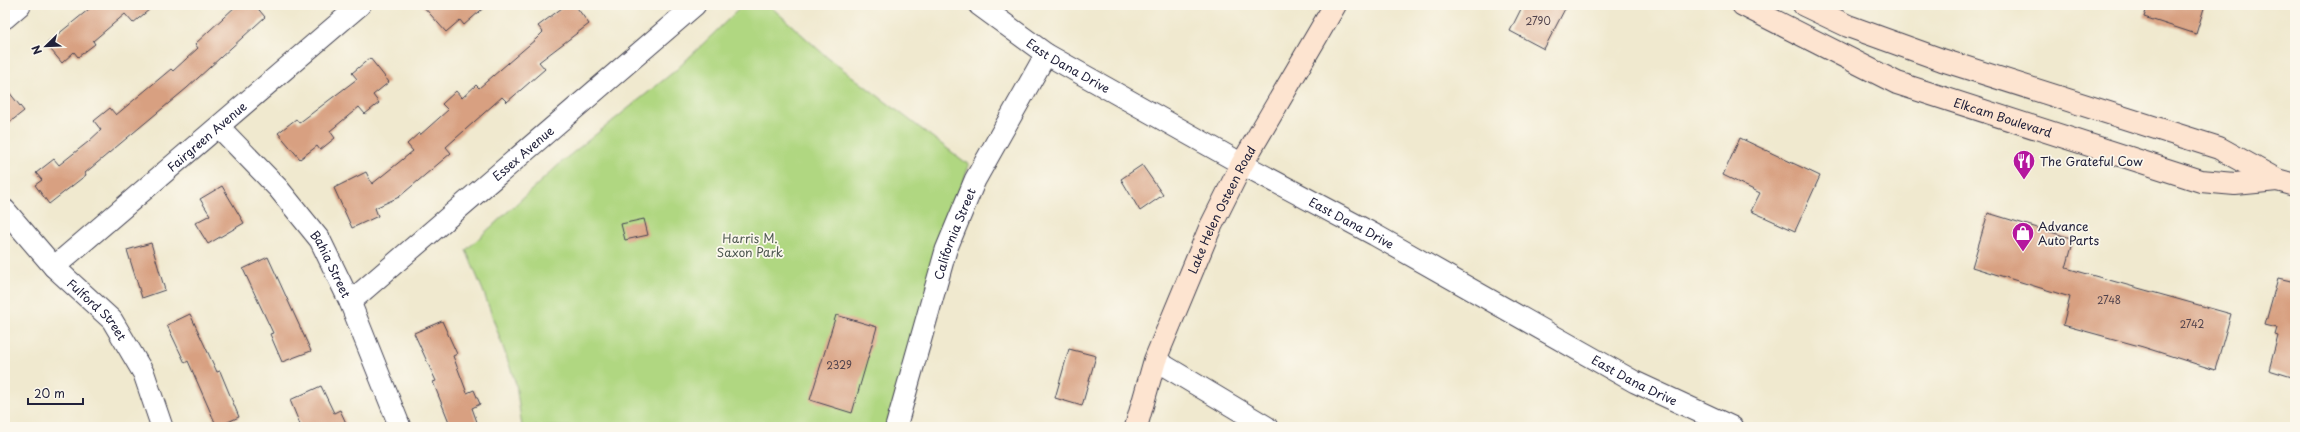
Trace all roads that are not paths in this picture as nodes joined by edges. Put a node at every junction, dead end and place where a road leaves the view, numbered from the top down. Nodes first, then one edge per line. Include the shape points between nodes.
1 (20, 5) edge
2 (360, 5) edge
3 (695, 5) edge
4 (979, 5) edge
5 (1336, 5) edge
6 (1743, 5) edge
7 (1804, 5) edge
8 (5, 18) edge
9 (1046, 54) junction
10 (219, 127) junction
11 (1242, 164) junction
12 (2286, 182) edge
13 (5, 210) edge
14 (54, 267) junction
15 (350, 302) junction
16 (1155, 360) junction
17 (162, 427) edge
18 (400, 427) edge
19 (896, 427) edge
20 (1136, 427) edge
21 (1267, 427) edge
22 (1732, 427) edge

1 - 8 street
2 - 10 street, Fairgreen Avenue
3 - 15 street, Essex Avenue
4 - 9 street, East Dana Drive
5 - 11 street, Lake Helen Osteen Road
6 - 12 street, Elkcam Boulevard via 1897,83 1957,104 2201,181 2234,184
7 - 12 street, Elkcam Boulevard via 1848,26 1942,60 2219,148
9 - 11 street, East Dana Drive
9 - 19 street, California Street via 975,180 946,250
10 - 14 street, Fairgreen Avenue
10 - 15 street, Bahia Street via 278,188 320,240
11 - 16 street, Lake Helen Osteen Road via 1210,228
11 - 22 street, East Dana Drive via 1382,239 1635,382
13 - 14 street, Fulford Street
14 - 17 street, Fulford Street via 112,320 144,374
15 - 18 street, Bahia Street
16 - 20 street, Lake Helen Osteen Road
16 - 21 street

